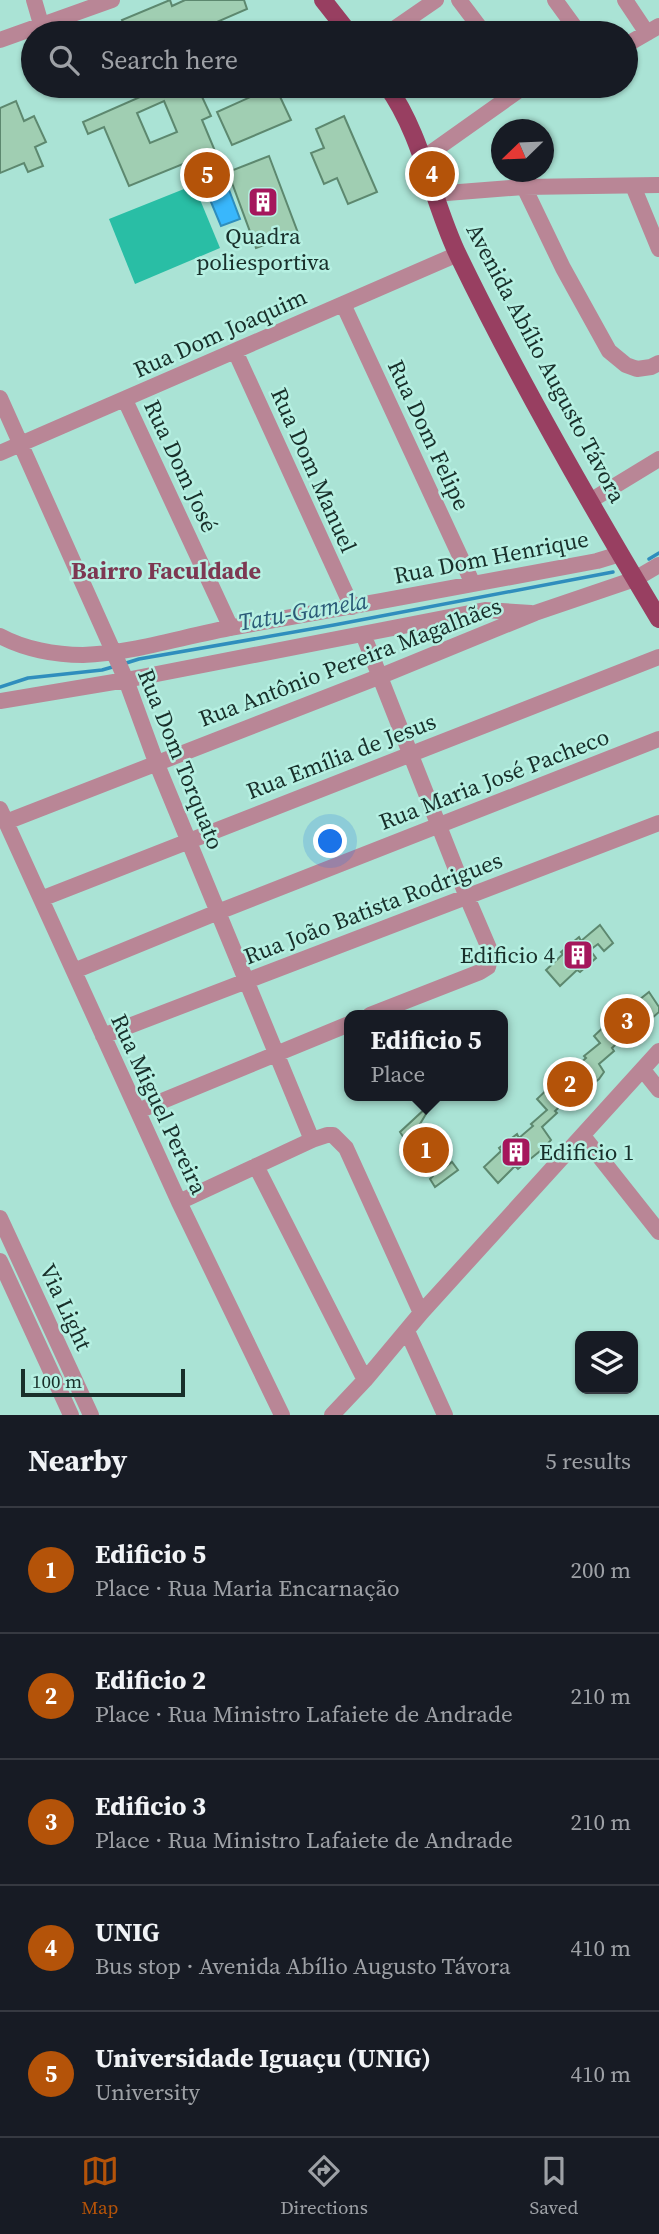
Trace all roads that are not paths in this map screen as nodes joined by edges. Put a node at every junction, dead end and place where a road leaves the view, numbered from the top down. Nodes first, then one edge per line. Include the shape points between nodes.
1 (34, 0) edge
2 (112, 0) edge
3 (323, 0) edge
4 (436, 0) edge
5 (459, 0) edge
6 (555, 0) edge
7 (625, 0) edge
8 (40, 21) edge
9 (50, 21) edge
10 (340, 21) edge
11 (405, 21) edge
12 (471, 21) edge
13 (570, 21) edge
14 (653, 29) edge
15 (21, 32) edge
16 (0, 40) edge
17 (396, 98) edge
18 (507, 98) edge
19 (422, 159) junction
20 (658, 184) edge
21 (633, 186) junction
22 (524, 187) junction
23 (434, 194) junction
24 (659, 249) edge
25 (458, 254) junction
26 (343, 304) junction
27 (236, 351) junction
28 (659, 363) edge
29 (0, 398) edge
30 (125, 400) junction
31 (21, 445) junction
32 (0, 453) edge
33 (659, 460) edge
34 (590, 501) junction
35 (620, 554) junction
36 (659, 565) edge
37 (635, 579) junction
38 (473, 584) junction
39 (352, 607) junction
40 (535, 613) junction
41 (659, 619) edge
42 (231, 628) junction
43 (363, 634) junction
44 (0, 636) edge
45 (659, 657) edge
46 (119, 665) junction
47 (381, 676) junction
48 (0, 701) edge
49 (659, 739) edge
50 (411, 753) junction
51 (156, 762) junction
52 (3, 816) edge
53 (659, 823) edge
54 (440, 825) junction
55 (188, 840) junction
56 (467, 897) junction
57 (41, 899) junction
58 (218, 912) junction
59 (74, 971) junction
60 (245, 981) junction
61 (383, 1010) edge
62 (344, 1026) edge
63 (103, 1036) junction
64 (659, 1051) edge
65 (275, 1053) junction
66 (643, 1070) junction
67 (659, 1090) edge
68 (138, 1111) junction
69 (583, 1136) junction
70 (312, 1140) junction
71 (256, 1166) junction
72 (179, 1202) junction
73 (0, 1218) edge
74 (659, 1232) edge
75 (0, 1261) edge
76 (421, 1313) junction
77 (407, 1331) junction
78 (365, 1380) junction
79 (71, 1415) edge
80 (91, 1415) edge
81 (282, 1415) edge
82 (332, 1415) edge
83 (445, 1415) edge

1 - 8 street
2 - 9 street
3 - 10 main road
4 - 11 street
5 - 12 street
6 - 13 street
7 - 14 street
15 - 16 street
17 - 19 main road, Avenida Abílio Augusto Távora
18 - 19 street
19 - 23 main road, Avenida Abílio Augusto Távora
20 - 21 street
21 - 22 street
21 - 24 street
22 - 23 street
22 - 28 street via 609,351 637,369
23 - 25 main road, Avenida Abílio Augusto Távora
25 - 26 street, Rua Dom Joaquim
25 - 34 main road, Avenida Abílio Augusto Távora
26 - 27 street, Rua Dom Joaquim
26 - 38 street, Rua Dom Felipe
27 - 30 street, Rua Dom Joaquim
27 - 39 street, Rua Dom Manuel
29 - 31 street, Rua Dom Torquato
30 - 31 street, Rua Dom Joaquim
30 - 42 street, Rua Dom José
31 - 32 street, Rua Dom Joaquim
31 - 46 street, Rua Dom Torquato
33 - 34 street
34 - 35 main road, Avenida Abílio Augusto Távora
35 - 37 main road, Avenida Abílio Augusto Távora
35 - 38 street, Rua Dom Henrique
36 - 37 street, Rua Antônio Pereira Magalhães
37 - 40 street, Rua Antônio Pereira Magalhães
37 - 41 main road, Avenida Abílio Augusto Távora
38 - 39 street, Rua Dom Henrique
39 - 42 street, Rua Dom Henrique
40 - 43 street via 485,610
40 - 47 street, Rua Antônio Pereira Magalhães
42 - 46 street, Rua Dom Henrique
43 - 46 street
43 - 47 street
44 - 46 street, Rua Dom Henrique via 34,649
45 - 50 street, Rua Emília de Jesus
46 - 48 street
46 - 51 street, Rua Dom Torquato
47 - 50 street
47 - 51 street, Rua Antônio Pereira Magalhães
49 - 54 street, Rua Maria José Pacheco
50 - 54 street
50 - 55 street, Rua Emília de Jesus
51 - 52 street, Rua Antônio Pereira Magalhães
51 - 55 street, Rua Dom Torquato
52 - 57 street, Rua Miguel Pereira
53 - 56 street, Rua João Batista Rodrigues
54 - 56 street
54 - 58 street, Rua Maria José Pacheco
55 - 57 street, Rua Emília de Jesus
55 - 58 street, Rua Dom Torquato
56 - 60 street, Rua João Batista Rodrigues
56 - 61 street via 491,953 488,967
57 - 59 street, Rua Miguel Pereira
58 - 59 street, Rua Maria José Pacheco
58 - 60 street, Rua Dom Torquato
59 - 63 street, Rua Miguel Pereira
60 - 63 street, Rua João Batista Rodrigues
60 - 65 street, Rua Dom Torquato
62 - 65 street
63 - 68 street, Rua Miguel Pereira
64 - 66 street
65 - 68 street
65 - 70 street, Rua Dom Torquato
66 - 67 street
66 - 69 street
68 - 72 street, Rua Miguel Pereira
69 - 74 street
69 - 76 street
70 - 71 street
70 - 76 street via 333,1135 346,1148
71 - 72 street
71 - 78 street
72 - 81 street, Rua Miguel Pereira
73 - 80 street, Via Light
75 - 79 street, Via Light
76 - 77 street
77 - 78 street
77 - 83 street
78 - 82 street

